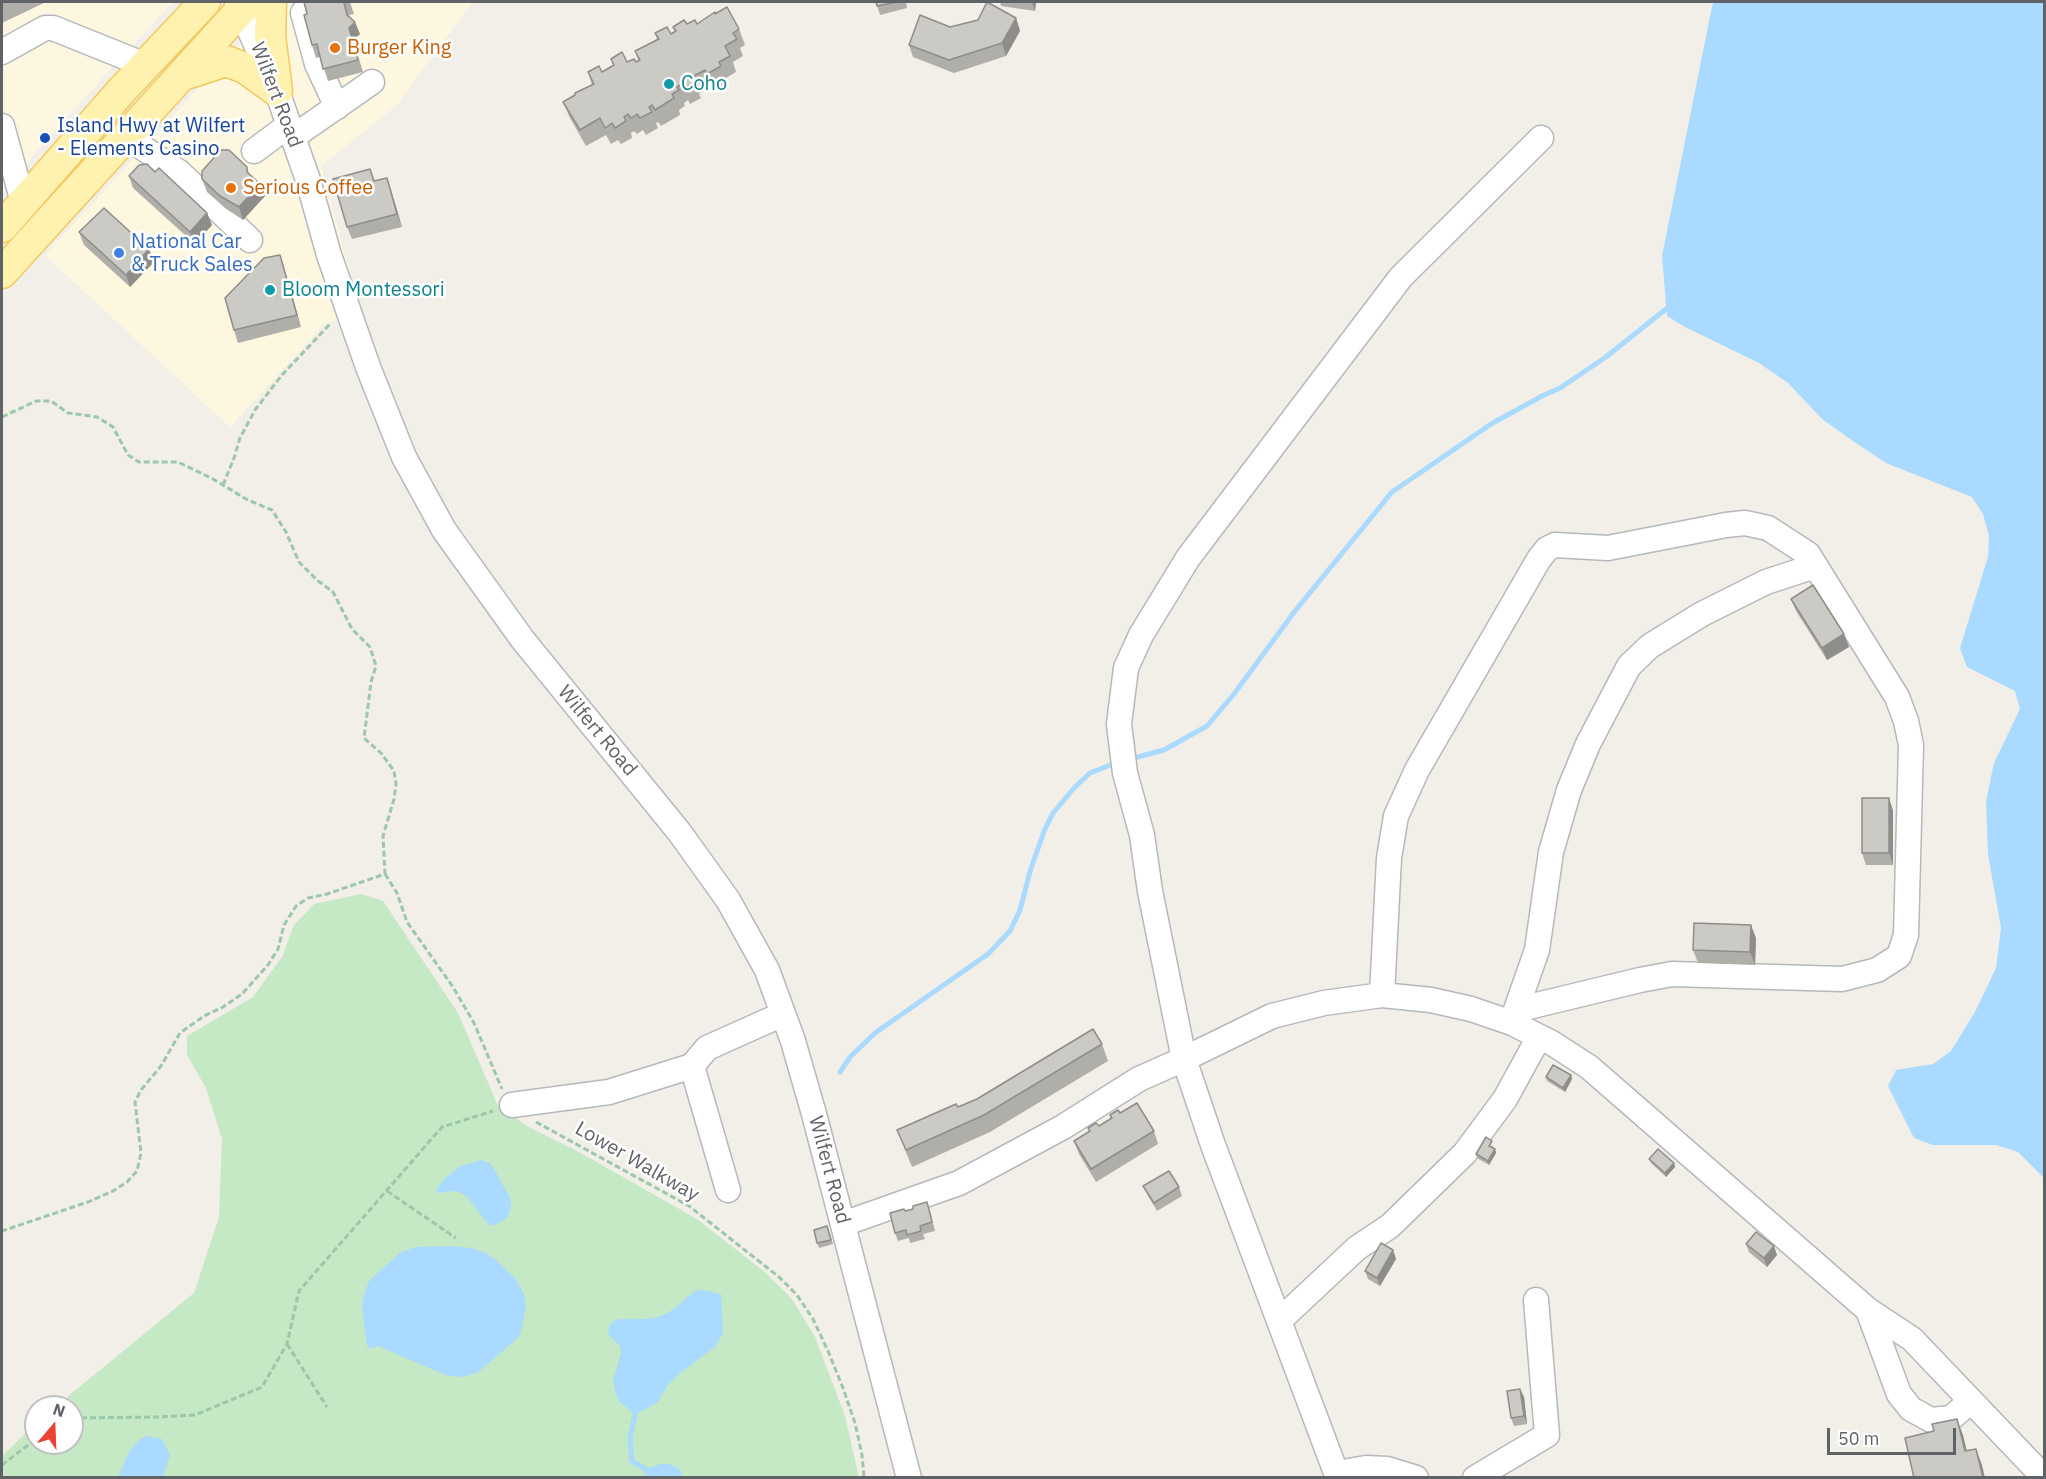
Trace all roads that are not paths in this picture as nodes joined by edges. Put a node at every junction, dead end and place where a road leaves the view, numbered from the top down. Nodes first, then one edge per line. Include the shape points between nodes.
1 (179, 2) edge
2 (205, 2) edge
3 (271, 2) edge
4 (310, 2) edge
5 (242, 4) edge
6 (171, 37) junction
7 (2, 52) edge
8 (145, 65) junction
9 (180, 76) junction
10 (372, 82) dead end
11 (277, 91) junction
12 (338, 107) junction
13 (2, 126) edge
14 (291, 131) junction
15 (125, 136) junction
16 (1541, 138) dead end
17 (254, 151) dead end
18 (23, 202) junction
19 (2, 227) edge
20 (250, 240) dead end
21 (2, 273) edge
22 (1815, 566) junction
23 (1382, 995) junction
24 (783, 1014) junction
25 (1514, 1017) junction
26 (1539, 1036) junction
27 (1184, 1059) junction
28 (692, 1066) junction
29 (512, 1105) road end
30 (729, 1190) dead end
31 (843, 1224) junction
32 (1536, 1300) dead end
33 (1868, 1310) junction
34 (1280, 1320) junction
35 (1971, 1401) junction
36 (1337, 1475) edge
37 (909, 1478) edge
38 (1416, 1478) edge
39 (1475, 1478) edge
40 (2041, 1478) edge

1 - 6 main road
2 - 6 main road
3 - 11 main road via 270,36
4 - 12 street via 303,13 317,64
5 - 9 main road
5 - 11 street, Wilfert Road
6 - 8 main road
7 - 8 street via 45,28 53,28
8 - 18 main road
9 - 11 main road via 226,61 245,68
9 - 15 main road
10 - 12 street
11 - 14 street, Wilfert Road
12 - 14 street
13 - 18 street
14 - 17 street
14 - 24 street, Wilfert Road via 368,367 404,457 444,530 523,640 680,833 728,900 767,970
15 - 20 street via 178,172
15 - 21 main road
16 - 27 street via 1401,277 1188,558 1141,635 1126,668 1119,724 1125,773 1142,835
18 - 19 main road
22 - 23 street via 1808,554 1768,528 1745,523 1608,548 1555,545 1547,549 1423,760 1396,816 1389,858
22 - 25 street via 1766,582 1702,615 1650,646 1629,666 1569,790 1551,852 1537,950
22 - 25 street via 1897,697 1910,737 1906,935 1899,956 1877,970 1842,979 1672,974
23 - 25 street via 1431,1000
23 - 27 street via 1324,1003 1272,1016
24 - 28 street via 707,1048
24 - 31 street, Wilfert Road
25 - 26 street
26 - 33 street via 1589,1067
26 - 34 street via 1505,1099 1465,1152 1390,1226 1357,1248
27 - 31 street via 1139,1079 1063,1127 959,1183
27 - 34 street
28 - 29 street via 609,1092
28 - 30 street
31 - 37 street, Wilfert Road
32 - 39 street via 1547,1435
33 - 35 street via 1912,1339
33 - 35 street via 1899,1394 1911,1409 1931,1420 1951,1418
34 - 36 street
35 - 40 street
36 - 38 street via 1366,1468 1387,1469

